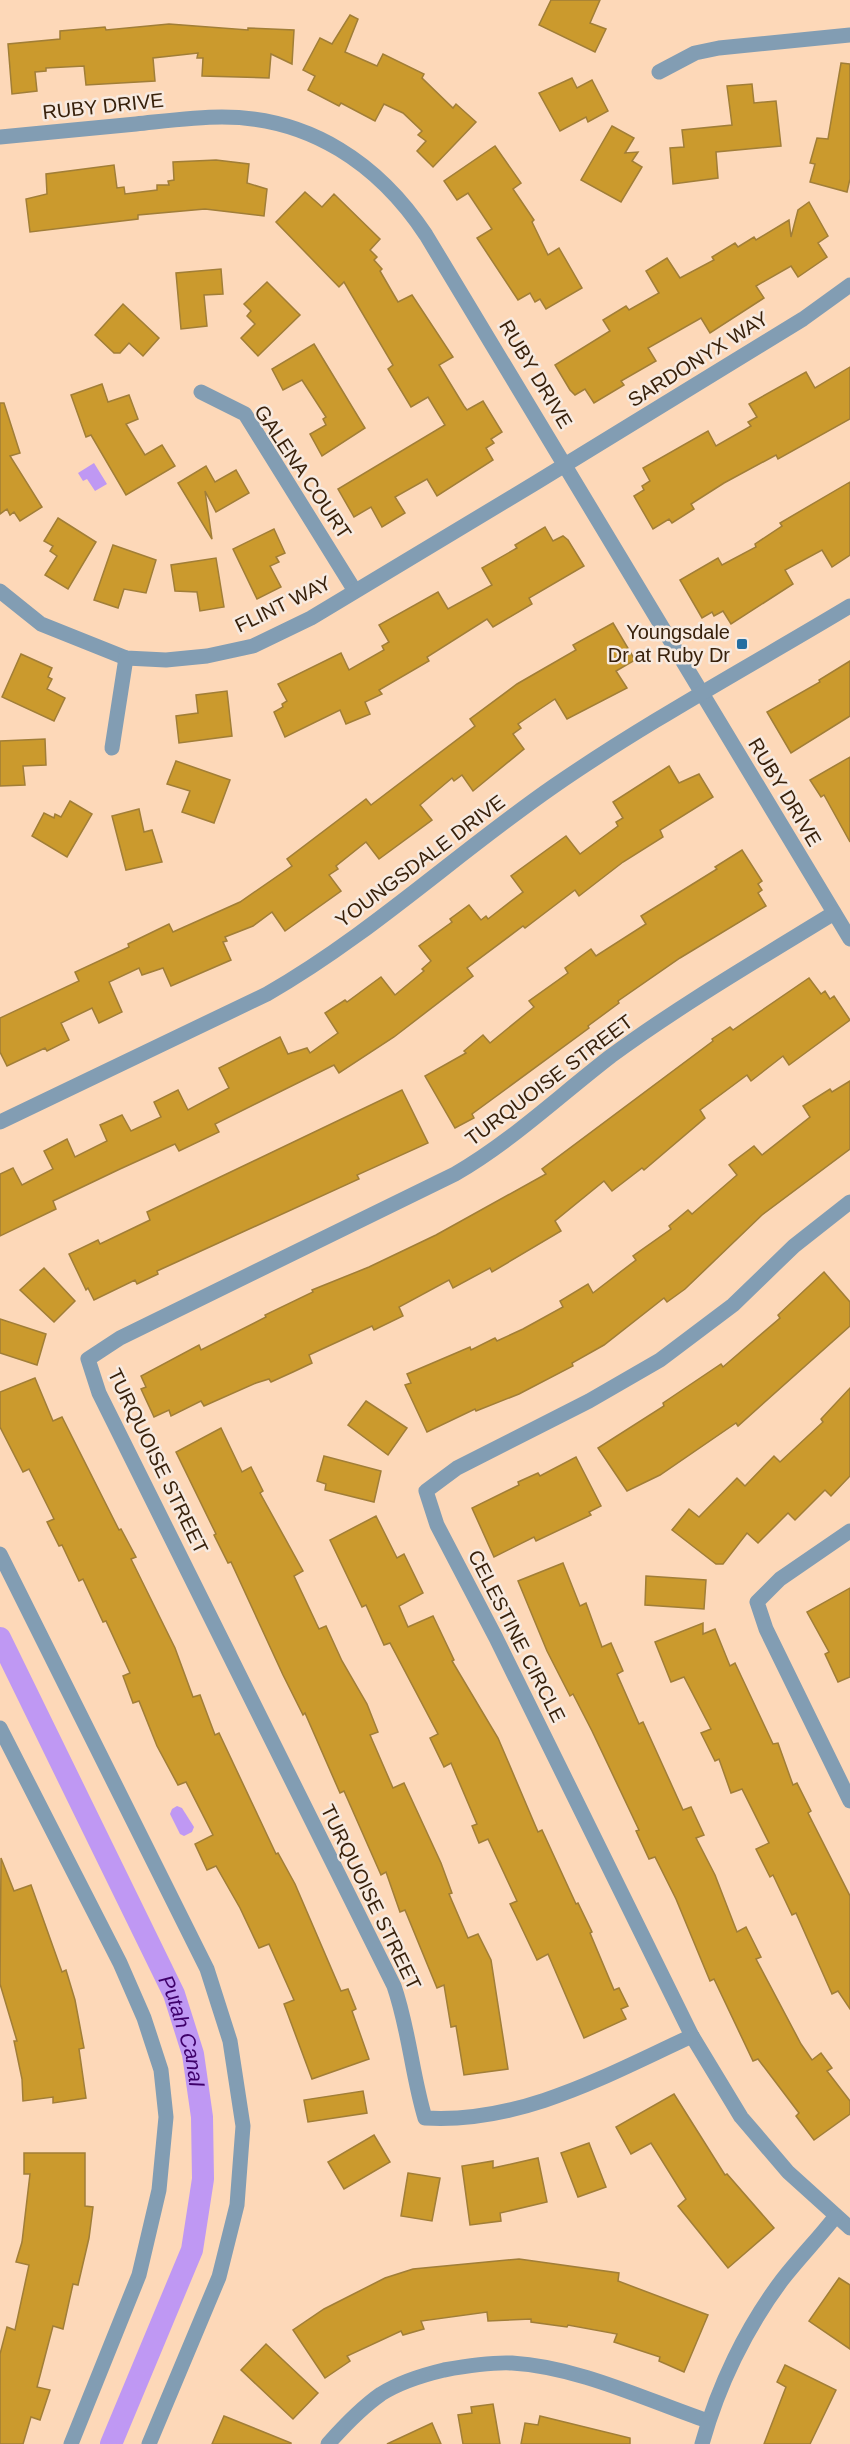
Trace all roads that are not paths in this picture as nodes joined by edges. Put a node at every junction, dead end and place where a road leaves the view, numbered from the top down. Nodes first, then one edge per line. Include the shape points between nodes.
1 (850, 35) edge
2 (659, 72) dead end
3 (0, 137) edge
4 (850, 285) edge
5 (201, 392) dead end
6 (566, 464) junction
7 (0, 591) edge
8 (355, 591) junction
9 (850, 606) edge
10 (126, 658) junction
11 (703, 694) junction
12 (112, 748) dead end
13 (834, 913) junction
14 (850, 939) edge
15 (0, 1122) edge
16 (850, 1202) edge
17 (850, 1531) edge
18 (0, 1554) edge
19 (0, 1728) edge
20 (850, 1801) edge
21 (692, 2036) junction
22 (835, 2217) junction
23 (850, 2228) edge
24 (708, 2421) junction
25 (71, 2444) edge
26 (149, 2444) edge
27 (328, 2444) edge
28 (702, 2444) edge

1 - 2 street via 719,48 695,53
3 - 6 street, RUBY DRIVE via 224,117 297,129 343,151 405,203
4 - 6 street, SARDONYX WAY via 804,319
5 - 8 street, GALENA COURT via 245,414
6 - 8 street, FLINT WAY
6 - 11 street, RUBY DRIVE
7 - 10 street, FLINT WAY via 41,624
8 - 10 street, FLINT WAY via 311,618 253,645 207,656
9 - 11 street, YOUNGSDALE DRIVE
10 - 12 street
11 - 13 street, RUBY DRIVE
11 - 15 street, YOUNGSDALE DRIVE via 553,786 300,975
13 - 14 street, RUBY DRIVE
13 - 21 street, TURQUOISE STREET via 610,1057 491,1153 120,1338 88,1359 99,1393 394,1986 404,2013 425,2118 475,2119 552,2099
16 - 21 street, CELESTINE CIRCLE via 794,1246 733,1305 660,1360 457,1468 426,1491 437,1525
17 - 20 street via 780,1579 758,1602 766,1629
18 - 26 street via 207,1969 230,2042 243,2126 237,2205 219,2277
19 - 25 street via 120,1963 161,2070 165,2117 159,2190 139,2275
21 - 22 street, CELESTINE CIRCLE via 741,2117 788,2172
22 - 23 street, CELESTINE CIRCLE
22 - 24 street via 782,2280 743,2341
24 - 27 street via 557,2370 512,2363 469,2365 421,2375 382,2394
24 - 28 street

